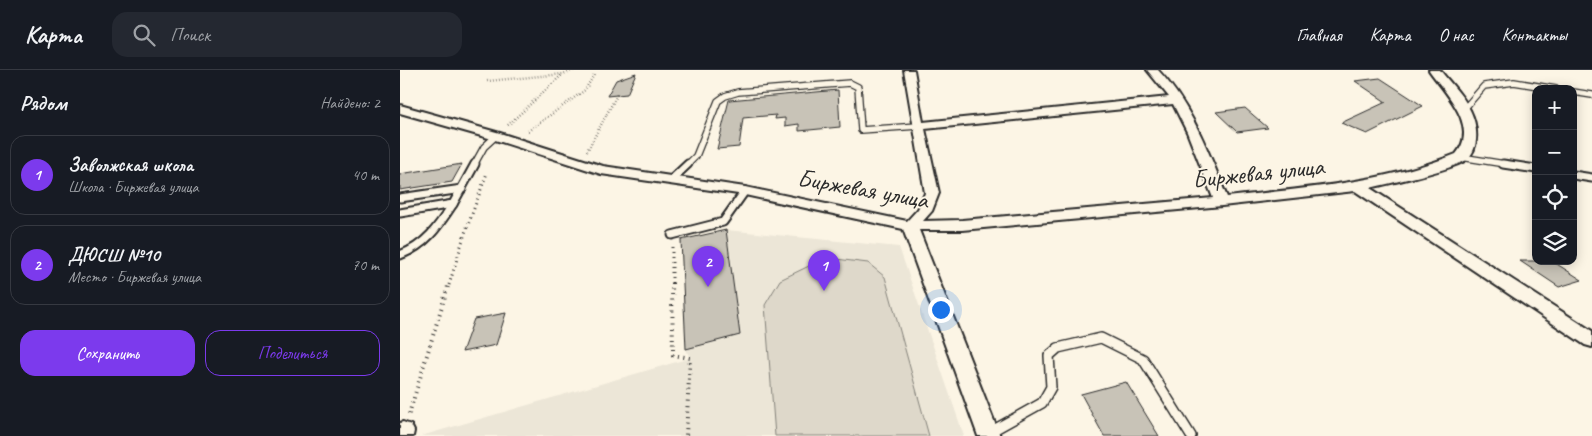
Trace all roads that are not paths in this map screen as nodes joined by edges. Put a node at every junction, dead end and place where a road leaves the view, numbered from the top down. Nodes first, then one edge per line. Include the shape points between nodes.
1 (909, 70) edge
2 (1152, 70) edge
3 (1434, 70) edge
4 (1532, 85) edge
5 (1577, 93) edge
6 (1592, 95) edge
7 (1177, 100) junction
8 (400, 109) edge
9 (1464, 109) junction
10 (918, 126) junction
11 (503, 138) junction
12 (1461, 157) junction
13 (1532, 168) edge
14 (1577, 176) edge
15 (1592, 178) edge
16 (671, 180) junction
17 (1358, 186) junction
18 (462, 189) junction
19 (746, 191) junction
20 (400, 198) edge
21 (1222, 202) junction
22 (453, 204) junction
23 (400, 213) edge
24 (910, 226) junction
25 (672, 235) road end
26 (400, 255) edge
27 (1592, 340) edge
28 (989, 434) edge
29 (1191, 436) edge

1 - 10 street
2 - 7 street
3 - 9 street
4 - 9 lane via 1514,82 1484,86
5 - 6 lane
7 - 10 street
7 - 21 street
8 - 11 street, Биржевая улица
9 - 12 street via 1471,129
10 - 16 lane via 861,130 858,88 850,83 738,92 718,101 696,156
10 - 24 street via 932,193 925,211
11 - 16 street, Биржевая улица via 601,170
11 - 18 lane via 484,147
12 - 13 lane
12 - 17 street, Биржевая улица via 1398,178
14 - 15 lane
16 - 19 street, Биржевая улица
17 - 21 street, Биржевая улица
17 - 27 street, Биржевая улица
18 - 20 lane
18 - 22 lane
19 - 24 street, Биржевая улица
19 - 25 lane via 723,222
21 - 24 street, Биржевая улица via 1036,220
22 - 23 lane
22 - 26 lane via 430,239 413,251
24 - 28 street
28 - 29 lane via 1042,403 1051,387 1050,356 1058,348 1101,338 1143,359

